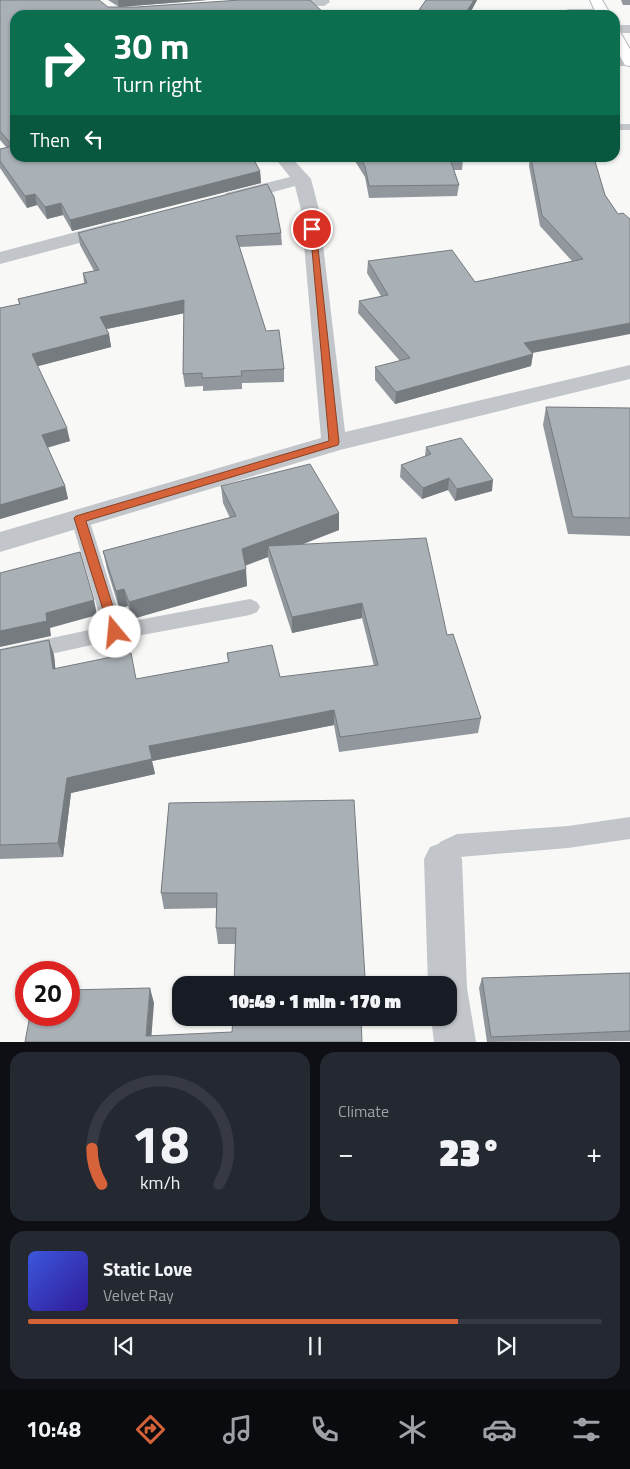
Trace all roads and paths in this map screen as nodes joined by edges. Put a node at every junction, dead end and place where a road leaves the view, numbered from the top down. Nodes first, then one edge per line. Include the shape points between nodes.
1 (257, 2) edge
2 (324, 2) dead end
3 (620, 44) edge
4 (630, 62) edge
5 (286, 162) edge
6 (302, 179) junction
7 (217, 202) edge
8 (132, 224) edge
9 (0, 258) edge
10 (630, 372) edge
11 (334, 442) junction
12 (80, 518) junction
13 (0, 542) edge
14 (250, 607) dead end
15 (115, 632) junction
16 (0, 657) edge
17 (630, 828) edge
18 (443, 859) joint
19 (448, 976) edge
20 (453, 1026) edge
21 (455, 1042) edge

1 - 2 street
3 - 4 main road
5 - 6 street
6 - 7 street
6 - 11 street via 310,210
8 - 9 street
10 - 11 street
11 - 12 street
12 - 13 street
12 - 15 lane
14 - 15 lane
15 - 16 lane
17 - 18 lane via 457,846
18 - 19 street
20 - 21 street

